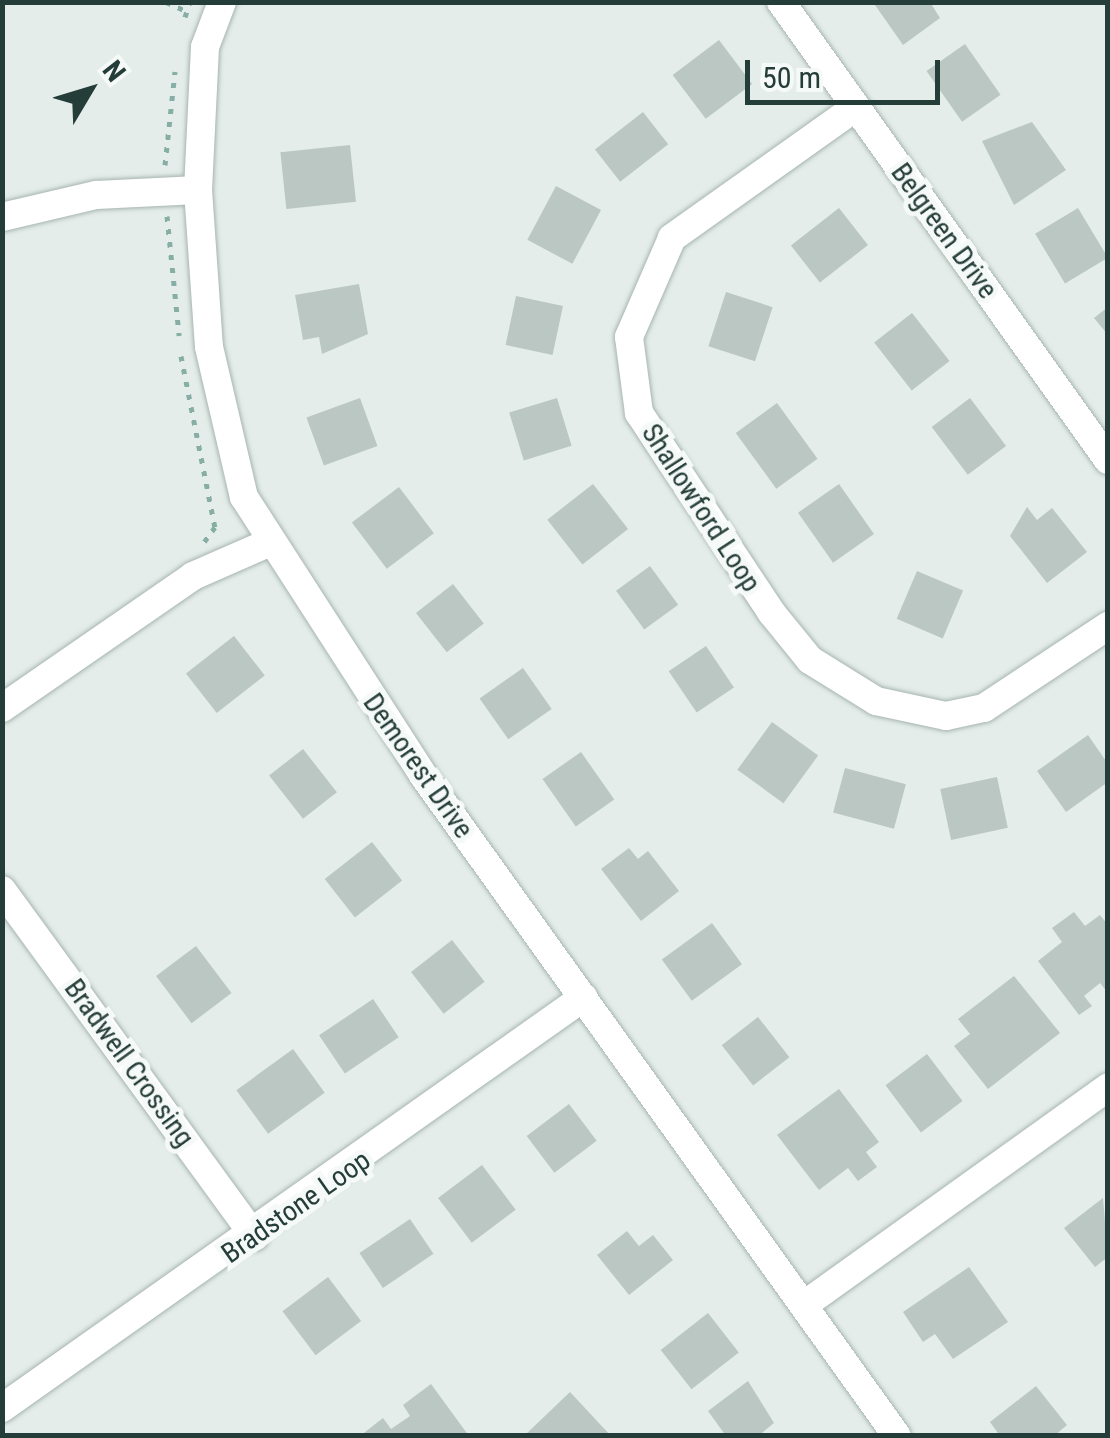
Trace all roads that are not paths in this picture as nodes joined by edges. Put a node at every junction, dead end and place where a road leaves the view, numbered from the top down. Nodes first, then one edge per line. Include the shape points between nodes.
1 (222, 2) edge
2 (780, 2) edge
3 (856, 107) junction
4 (198, 190) junction
5 (2, 217) edge
6 (1108, 460) edge
7 (266, 544) junction
8 (1108, 626) edge
9 (2, 708) edge
10 (2, 890) edge
11 (584, 997) junction
12 (1108, 1087) edge
13 (255, 1237) junction
14 (804, 1305) junction
15 (2, 1408) edge
16 (897, 1436) edge

1 - 4 street, Demorest Drive via 205,47
2 - 3 street, Belgreen Drive
3 - 6 street, Belgreen Drive
3 - 8 street, Shallowford Loop via 672,238 629,336 639,413 810,660 876,701 946,716 984,708
4 - 5 street
4 - 7 street, Demorest Drive via 224,421
7 - 9 street via 193,576
7 - 11 street, Demorest Drive
10 - 13 street, Bradwell Crossing
11 - 13 street, Bradstone Loop
11 - 14 street, Demorest Drive
12 - 14 street
13 - 15 street, Bradstone Loop
14 - 16 street, Demorest Drive

